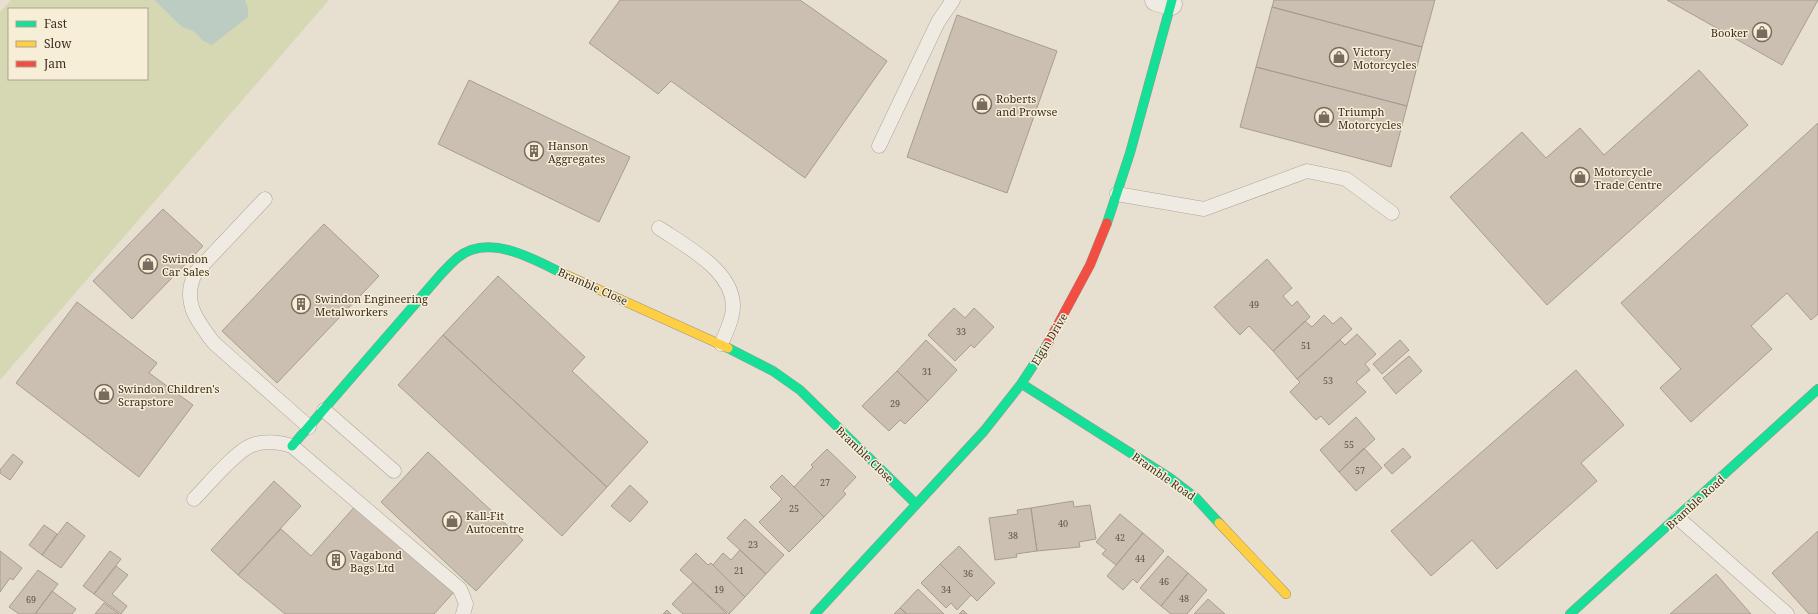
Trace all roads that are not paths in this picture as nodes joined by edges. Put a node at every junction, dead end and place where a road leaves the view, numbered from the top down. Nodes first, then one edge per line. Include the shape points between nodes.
1 (953, 0) edge
2 (1167, 1) edge
3 (878, 146) dead end
4 (1117, 194) junction
5 (265, 199) dead end
6 (1392, 213) dead end
7 (659, 228) dead end
8 (721, 344) junction
9 (1022, 384) junction
10 (1818, 390) edge
11 (324, 410) junction
12 (309, 427) junction
13 (292, 446) junction
14 (394, 471) dead end
15 (194, 499) dead end
16 (916, 504) junction
17 (1678, 518) junction
18 (1286, 594) dead end
19 (463, 614) edge
20 (815, 614) edge
21 (1570, 614) edge
22 (1787, 614) edge

1 - 3 lane via 938,22
2 - 4 street, Elgin Drive
4 - 6 lane via 1204,209 1307,171 1346,179
4 - 9 street, Elgin Drive via 1073,299
5 - 12 lane via 196,272 188,294 201,327 214,343
7 - 8 lane via 705,259 725,280 733,304 732,316
8 - 11 street, Bramble Close via 521,254 491,247 478,249 458,257 442,273
8 - 16 street, Bramble Close via 773,371 800,390
9 - 16 street, Elgin Drive via 963,454
9 - 18 street, Bramble Road via 1164,474 1196,498
10 - 17 street, Bramble Road
11 - 12 street, Bramble Close
11 - 14 lane
12 - 13 street, Bramble Close
13 - 15 lane via 278,442 250,446 238,454
13 - 19 lane via 460,589 466,604
16 - 20 street, Elgin Drive
17 - 21 street, Bramble Road
17 - 22 lane

